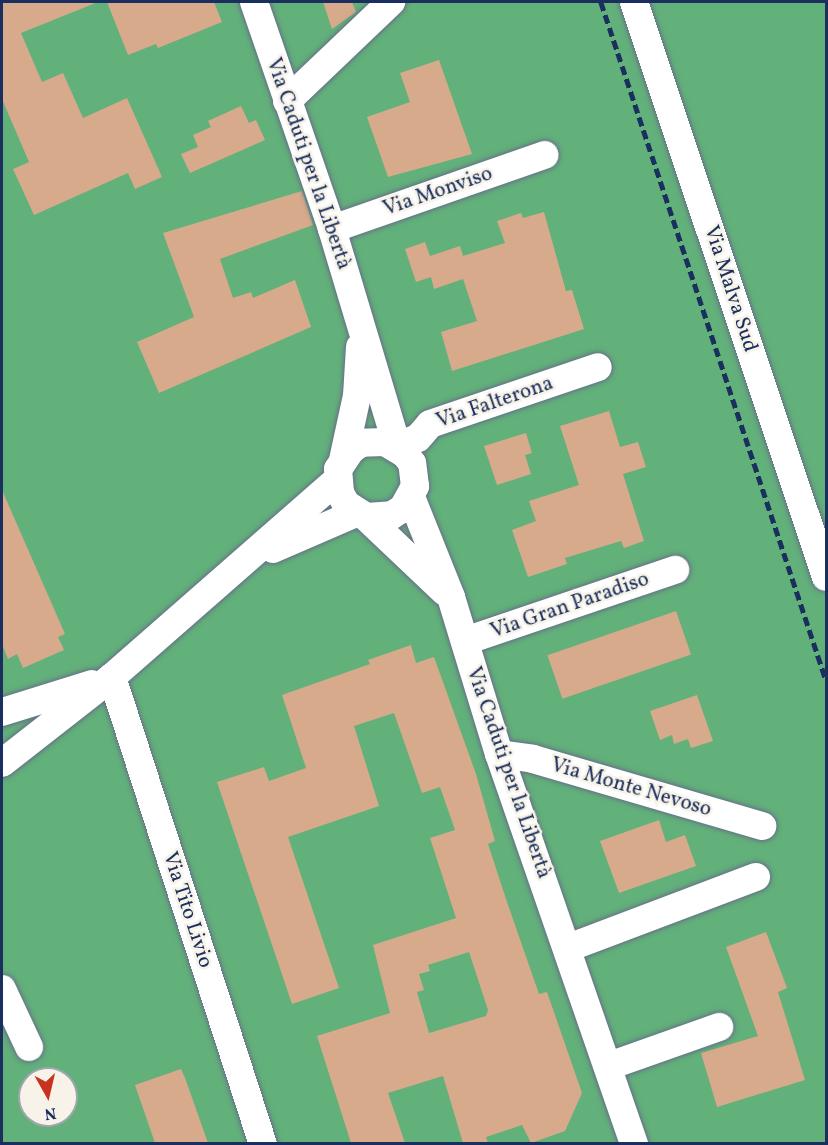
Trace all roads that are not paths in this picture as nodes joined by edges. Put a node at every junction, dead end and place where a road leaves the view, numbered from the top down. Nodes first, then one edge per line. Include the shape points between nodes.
1 (254, 2) edge
2 (391, 2) edge
3 (634, 2) edge
4 (287, 101) junction
5 (544, 155) dead end
6 (332, 229) junction
7 (362, 327) junction
8 (598, 367) dead end
9 (397, 446) junction
10 (340, 470) junction
11 (411, 497) junction
12 (361, 515) junction
13 (252, 558) junction
14 (675, 570) dead end
15 (826, 577) edge
16 (451, 597) junction
17 (465, 641) junction
18 (112, 678) junction
19 (2, 712) edge
20 (499, 754) junction
21 (2, 764) edge
22 (762, 826) dead end
23 (756, 877) dead end
24 (568, 948) junction
25 (2, 989) edge
26 (719, 1027) dead end
27 (29, 1047) dead end
28 (609, 1066) junction
29 (262, 1143) edge
30 (634, 1143) edge

1 - 4 street, Via Caduti per la Libertà
2 - 4 street
3 - 15 street, Via Malva Sud
4 - 6 street, Via Caduti per la Libertà
5 - 6 street, Via Monviso
6 - 7 street, Via Caduti per la Libertà
7 - 9 street, Via Caduti per la Libertà
7 - 10 street via 357,396
8 - 9 street, Via Falterona via 430,424 418,438
9 - 10 street via 361,443
9 - 11 street via 415,474
10 - 12 street via 340,493
10 - 13 street
11 - 12 street via 392,515
11 - 16 street, Via Caduti per la Libertà
12 - 13 street
12 - 16 street
13 - 18 street
14 - 17 street, Via Gran Paradiso
16 - 17 street, Via Caduti per la Libertà
17 - 20 street, Via Caduti per la Libertà
18 - 19 street
18 - 21 street
18 - 29 street, Via Tito Livio
20 - 22 street, Via Monte Nevoso via 533,759
20 - 24 street, Via Caduti per la Libertà
23 - 24 street
24 - 28 street, Via Caduti per la Libertà
25 - 27 street
26 - 28 street
28 - 30 street, Via Caduti per la Libertà

